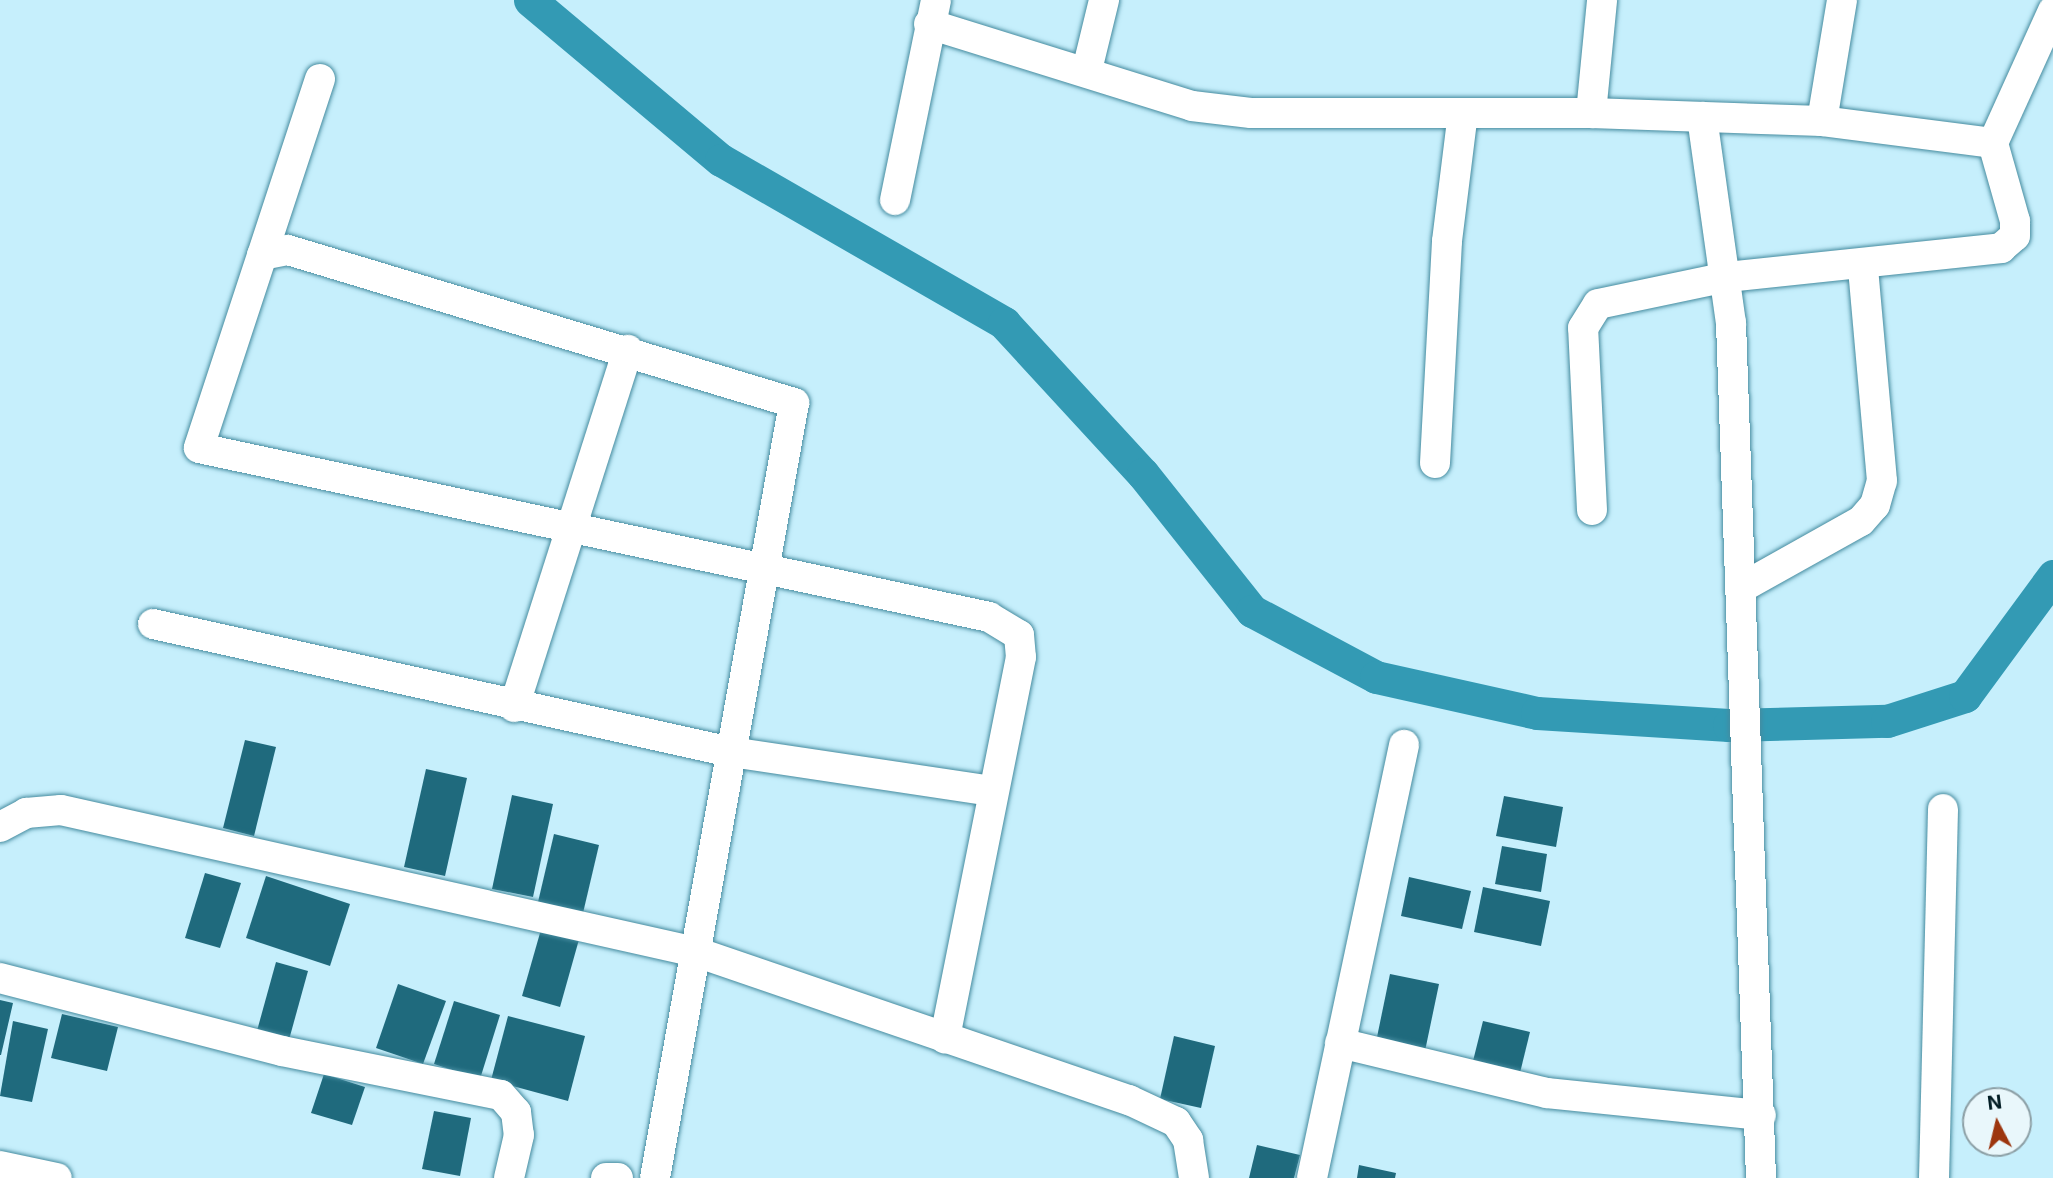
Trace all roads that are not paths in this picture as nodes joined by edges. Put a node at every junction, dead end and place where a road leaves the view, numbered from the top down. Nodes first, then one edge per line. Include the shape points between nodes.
1 (1104, 0) edge
2 (1602, 0) edge
3 (1842, 0) edge
4 (2053, 11) edge
5 (933, 12) edge
6 (1087, 70) junction
7 (320, 79) dead end
8 (1463, 113) junction
9 (1591, 113) junction
10 (1702, 117) junction
11 (1822, 121) junction
12 (1993, 144) junction
13 (895, 200) dead end
14 (262, 255) junction
15 (1863, 268) junction
16 (1727, 277) junction
17 (628, 350) junction
18 (1435, 463) dead end
19 (1592, 510) dead end
20 (571, 528) junction
21 (764, 572) junction
22 (1741, 588) junction
23 (153, 624) dead end
24 (513, 707) junction
25 (1404, 745) dead end
26 (732, 752) junction
27 (991, 791) junction
28 (1943, 809) dead end
29 (0, 827) edge
30 (696, 952) junction
31 (0, 978) edge
32 (945, 1039) junction
33 (1340, 1043) junction
34 (1761, 1115) junction
35 (0, 1166) edge
36 (57, 1178) edge
37 (509, 1178) edge
38 (606, 1178) edge
39 (618, 1178) edge
40 (655, 1178) edge
41 (1194, 1178) edge
42 (1312, 1178) edge
43 (1761, 1178) edge
44 (1934, 1178) edge

1 - 6 street
2 - 9 street
3 - 11 street
4 - 12 street
5 - 6 street
5 - 13 street
6 - 8 street via 1192,106 1251,113
7 - 14 street
8 - 9 street
8 - 18 street via 1447,241
9 - 10 street
10 - 11 street
10 - 16 street
11 - 12 street
12 - 15 street via 2015,236 1982,255
14 - 17 street via 288,250
14 - 20 street via 199,448
15 - 16 street
15 - 22 street via 1882,481 1875,505 1861,521
16 - 19 street via 1611,297 1588,313
16 - 22 street
17 - 20 street
17 - 21 street via 794,403
20 - 21 street
20 - 24 street
21 - 26 street
21 - 27 street via 989,617 1019,635 1021,657
22 - 34 street
23 - 24 street
24 - 26 street
25 - 33 street
26 - 27 street
26 - 30 street
27 - 32 street
28 - 44 street
29 - 30 street via 26,813 61,810
30 - 32 street
30 - 40 street
31 - 37 street via 282,1051 501,1095 516,1112 519,1135
32 - 41 street via 1176,1122 1188,1140
33 - 34 street via 1547,1093
33 - 42 street
34 - 43 street
35 - 36 street
38 - 39 street

